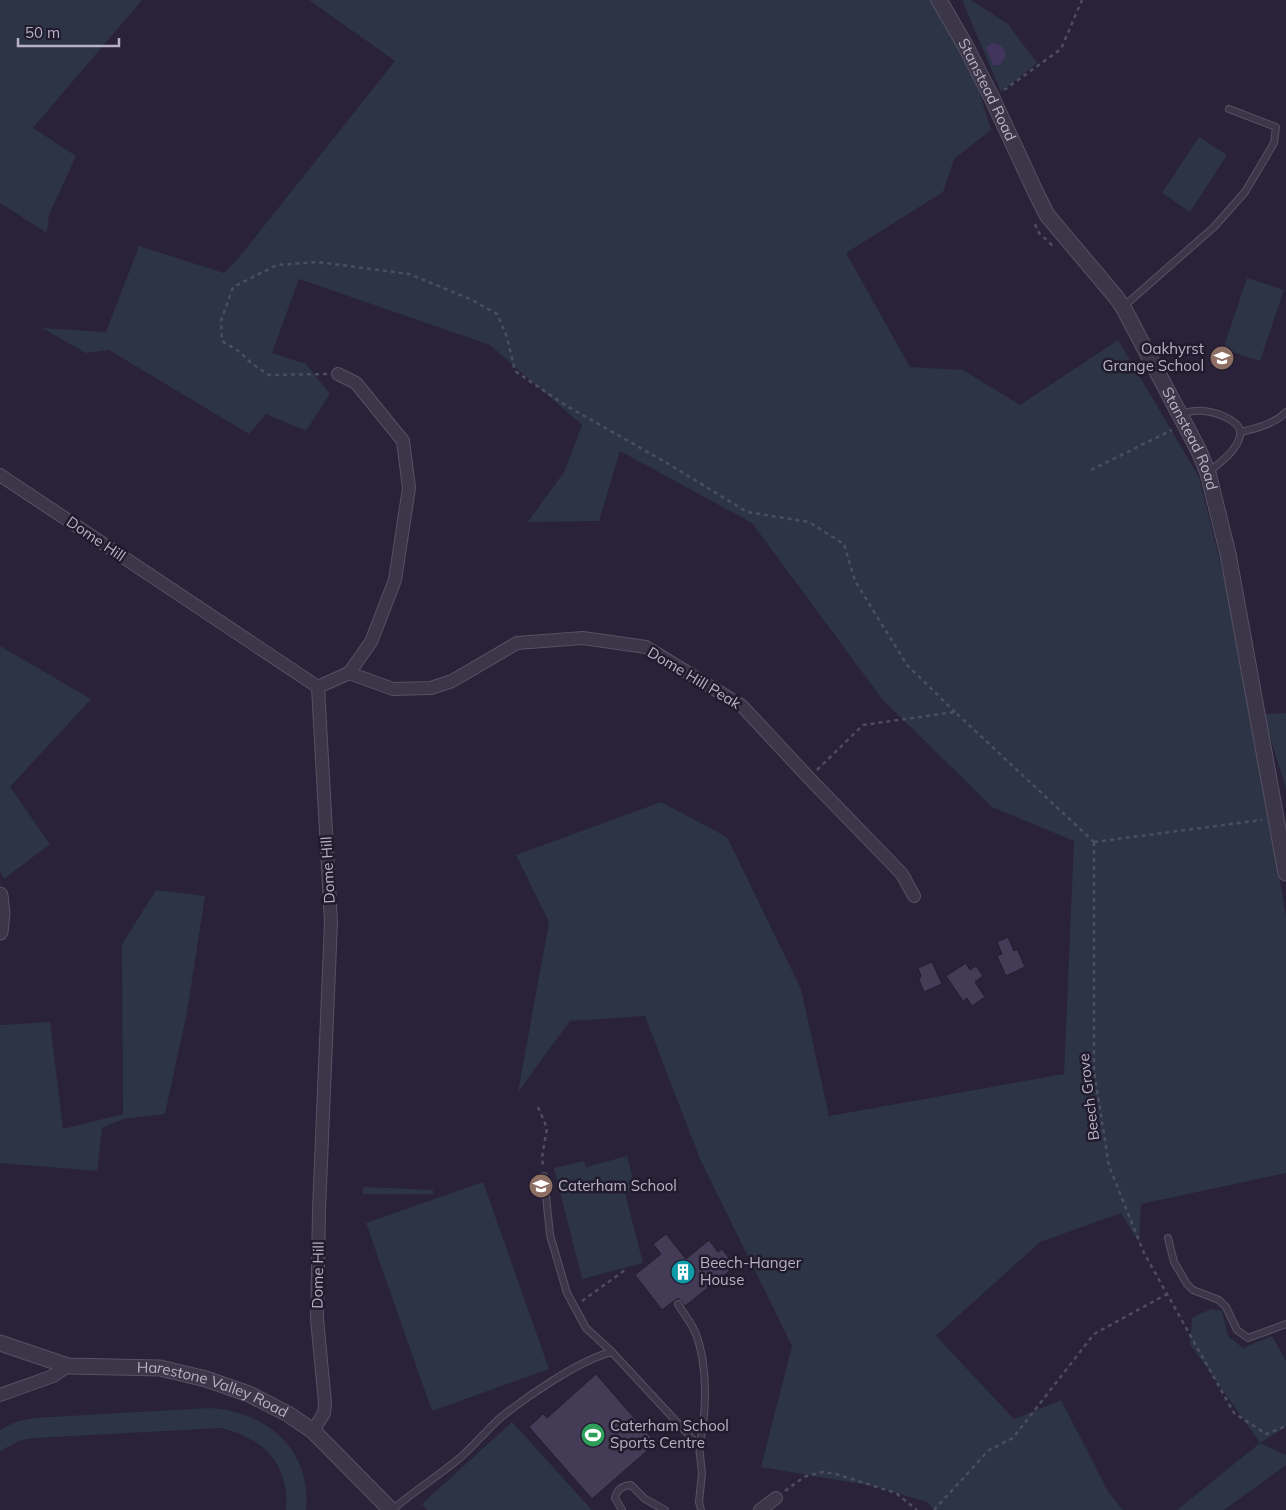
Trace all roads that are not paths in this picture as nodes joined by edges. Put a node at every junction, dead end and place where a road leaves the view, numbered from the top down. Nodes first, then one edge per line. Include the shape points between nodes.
1 (940, 0) edge
2 (1228, 109) dead end
3 (1123, 307) junction
4 (338, 374) road end
5 (1286, 412) edge
6 (1182, 418) junction
7 (1240, 432) junction
8 (1208, 473) junction
9 (0, 475) edge
10 (349, 673) junction
11 (318, 687) junction
12 (1286, 873) edge
13 (0, 895) edge
14 (914, 896) dead end
15 (0, 932) edge
16 (544, 1176) road end
17 (1168, 1238) dead end
18 (678, 1304) dead end
19 (1286, 1324) edge
20 (0, 1343) edge
21 (612, 1352) junction
22 (68, 1366) junction
23 (0, 1395) edge
24 (313, 1431) junction
25 (699, 1446) junction
26 (776, 1498) road end
27 (392, 1510) edge
28 (622, 1510) edge
29 (665, 1510) edge
30 (701, 1510) edge
31 (760, 1510) edge

1 - 3 street, Stanstead Road via 992,98 1047,215
2 - 3 lane via 1276,127 1274,143 1245,192 1214,227
3 - 6 street, Stanstead Road
4 - 10 street via 356,383 403,441 409,488 395,580 371,642
5 - 7 lane via 1261,427
6 - 7 lane via 1198,410 1217,414 1231,420
6 - 8 street, Stanstead Road
7 - 8 lane via 1232,450
8 - 12 street, Stanstead Road via 1228,554
9 - 11 street, Dome Hill
10 - 11 street
10 - 14 street, Dome Hill Peak via 393,689 432,688 452,681 517,643 582,638 646,647 742,706 902,874
11 - 24 street, Dome Hill via 331,922 317,1319 325,1403 324,1413
13 - 15 street
16 - 21 lane via 550,1235 567,1293 586,1328
17 - 19 lane via 1174,1262 1187,1284 1193,1290 1219,1300 1237,1330 1248,1338
18 - 25 lane via 696,1333 702,1357 704,1404
20 - 22 street, Harestone Valley Road
21 - 25 lane
21 - 27 lane via 600,1355 555,1380 516,1407 460,1457
22 - 23 street via 53,1376
22 - 24 street, Harestone Valley Road via 160,1368 206,1379 249,1394
24 - 27 street, Harestone Valley Road
25 - 30 lane
26 - 31 street
28 - 29 lane via 614,1498 616,1492 631,1485 645,1499

